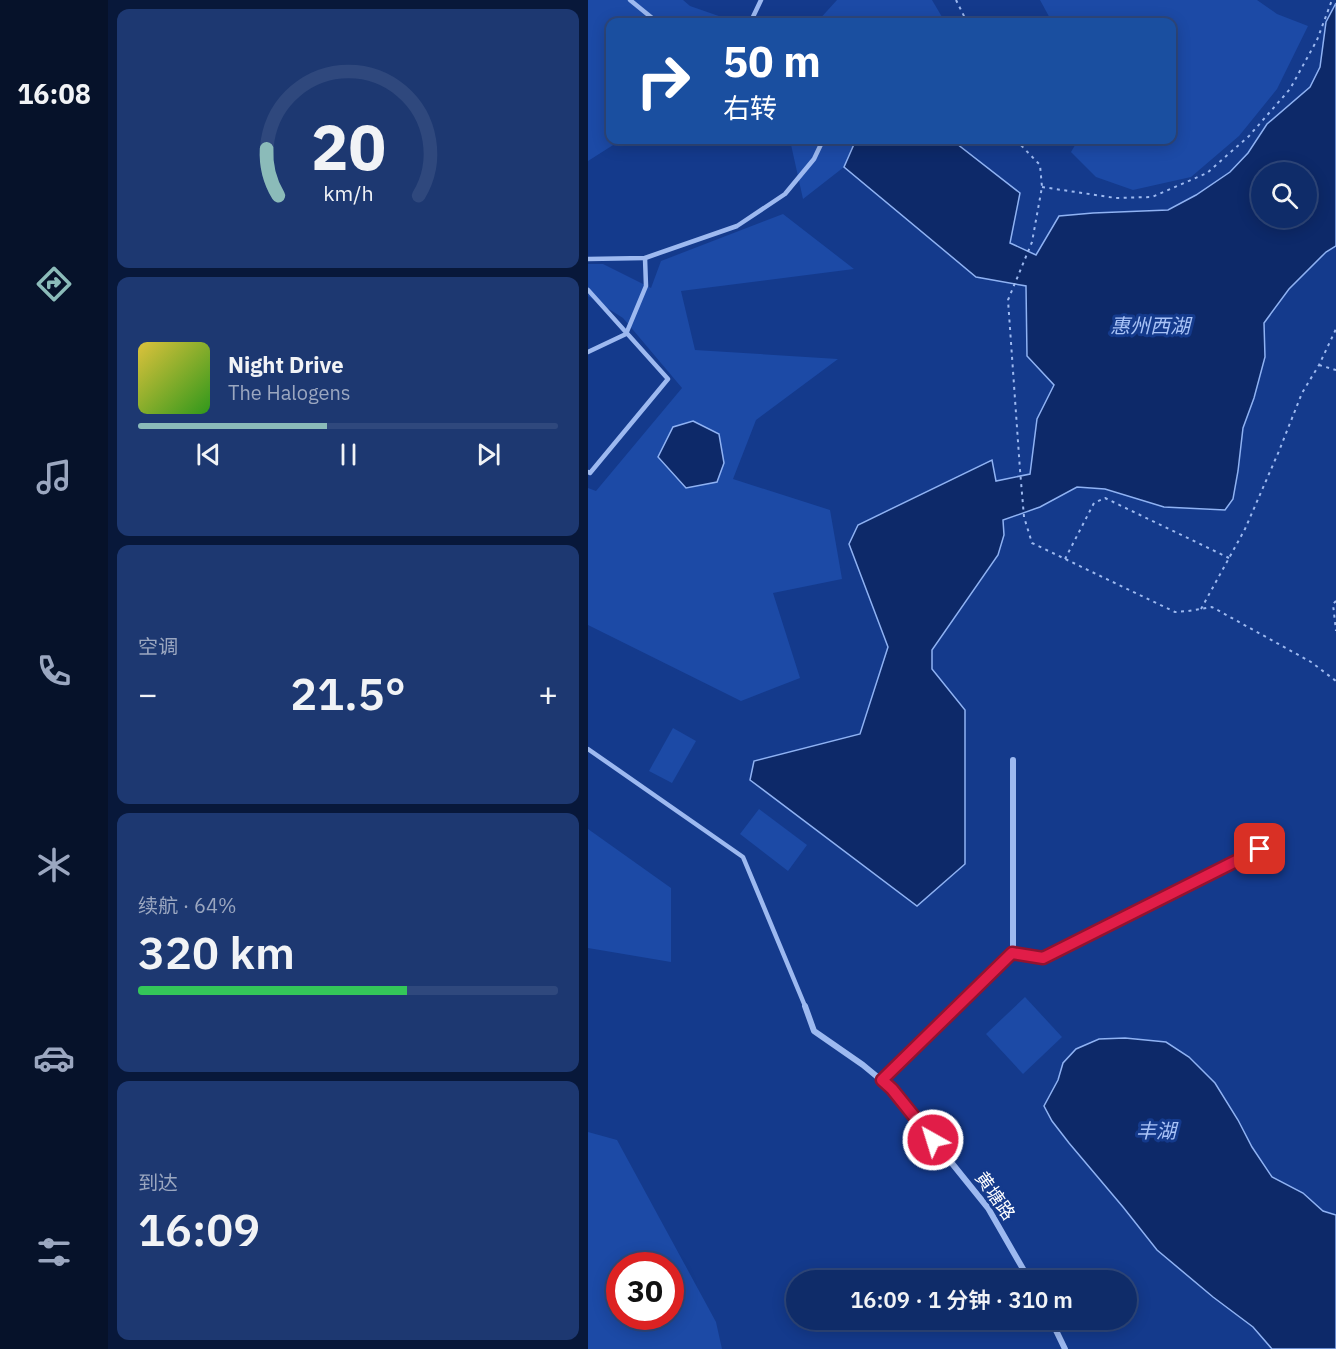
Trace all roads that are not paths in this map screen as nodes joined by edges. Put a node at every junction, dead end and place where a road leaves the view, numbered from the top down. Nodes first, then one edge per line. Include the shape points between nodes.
1 (630, 0) edge
2 (760, 0) edge
3 (652, 18) edge
4 (752, 18) edge
5 (821, 144) edge
6 (588, 258) edge
7 (645, 258) junction
8 (588, 290) edge
9 (626, 334) junction
10 (588, 352) edge
11 (588, 472) edge
12 (588, 749) edge
13 (1012, 760) dead end
14 (1260, 849) dead end
15 (1012, 953) junction
16 (805, 1006) joint
17 (882, 1080) junction
18 (1024, 1270) edge
19 (1056, 1330) edge
20 (1065, 1349) edge

1 - 3 lane
2 - 4 lane
5 - 7 lane via 814,159 785,194 737,226
6 - 7 lane
7 - 9 lane via 646,286
8 - 9 lane
9 - 10 lane
9 - 11 lane via 668,380
12 - 16 lane via 743,857
13 - 15 street
14 - 15 street via 1043,958
15 - 17 street
16 - 17 street, 黄塘路 via 814,1030
17 - 18 street, 黄塘路 via 988,1208
19 - 20 street

